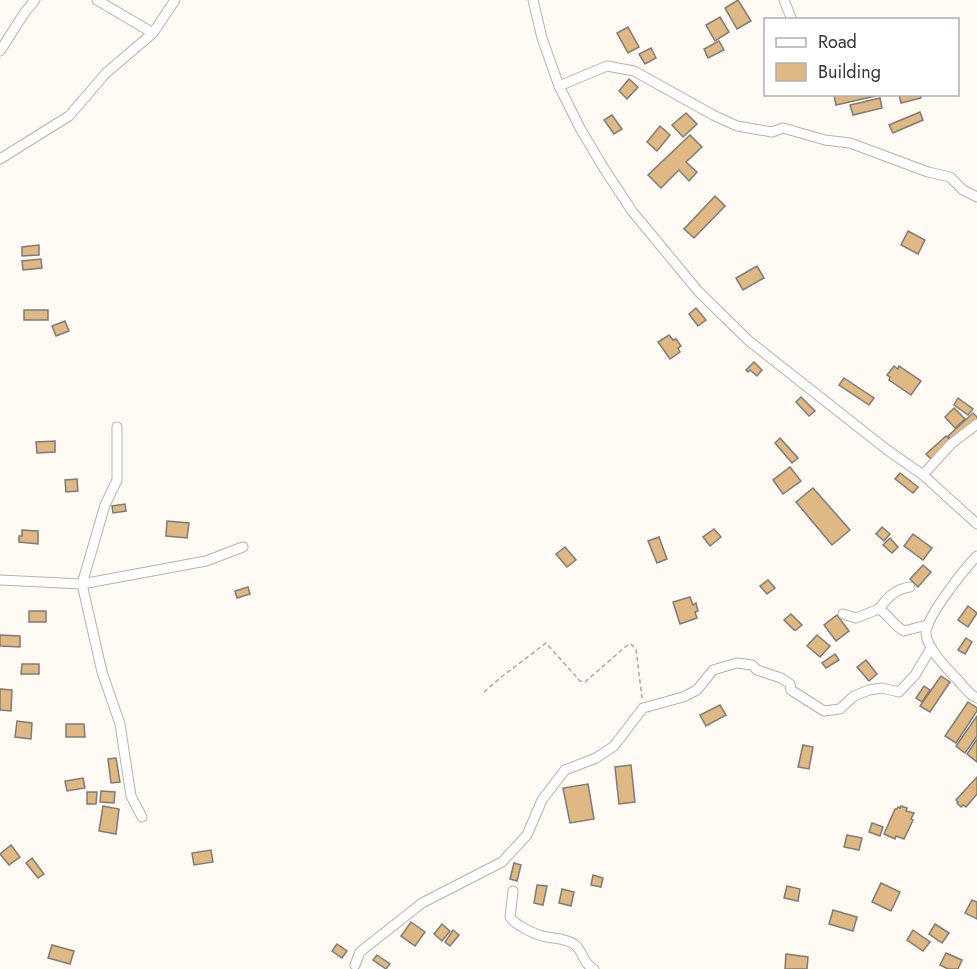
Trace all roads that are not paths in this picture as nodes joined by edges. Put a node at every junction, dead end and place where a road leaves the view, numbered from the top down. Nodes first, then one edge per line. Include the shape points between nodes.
1 (35, 0) edge
2 (97, 0) edge
3 (175, 0) edge
4 (533, 0) edge
5 (784, 0) edge
6 (791, 18) edge
7 (153, 33) junction
8 (0, 51) edge
9 (559, 86) junction
10 (0, 159) edge
11 (977, 197) edge
12 (977, 424) edge
13 (117, 427) dead end
14 (923, 475) junction
15 (977, 524) edge
16 (243, 547) dead end
17 (977, 556) edge
18 (0, 580) edge
19 (82, 584) junction
20 (910, 587) dead end
21 (879, 609) junction
22 (843, 614) dead end
23 (927, 625) junction
24 (931, 648) junction
25 (977, 698) edge
26 (142, 817) dead end
27 (513, 891) dead end
28 (355, 968) edge
29 (594, 969) edge

1 - 8 street
2 - 7 street
3 - 7 street
4 - 9 street
5 - 6 street
7 - 10 street via 106,73 69,116
9 - 11 street via 607,66 634,71 737,126 772,132 783,128 850,143 950,177
9 - 14 street via 580,128 632,211 698,291 749,341
12 - 14 street via 951,444
13 - 19 street via 117,480 105,505
14 - 15 street
16 - 19 street via 206,561
17 - 23 street via 953,584
18 - 19 street
19 - 26 street via 102,672 120,724 131,796
20 - 21 street via 892,594
21 - 22 street via 856,618
21 - 23 street via 904,631
23 - 24 street
24 - 25 street via 971,696
24 - 28 street via 899,692 869,690 854,696 840,709 824,711 791,690 790,684 781,678 737,663 713,670 697,690 683,697 643,708 614,746 565,770 543,800 527,835 502,862 422,903 360,952
27 - 29 street via 510,917 515,924 576,945

